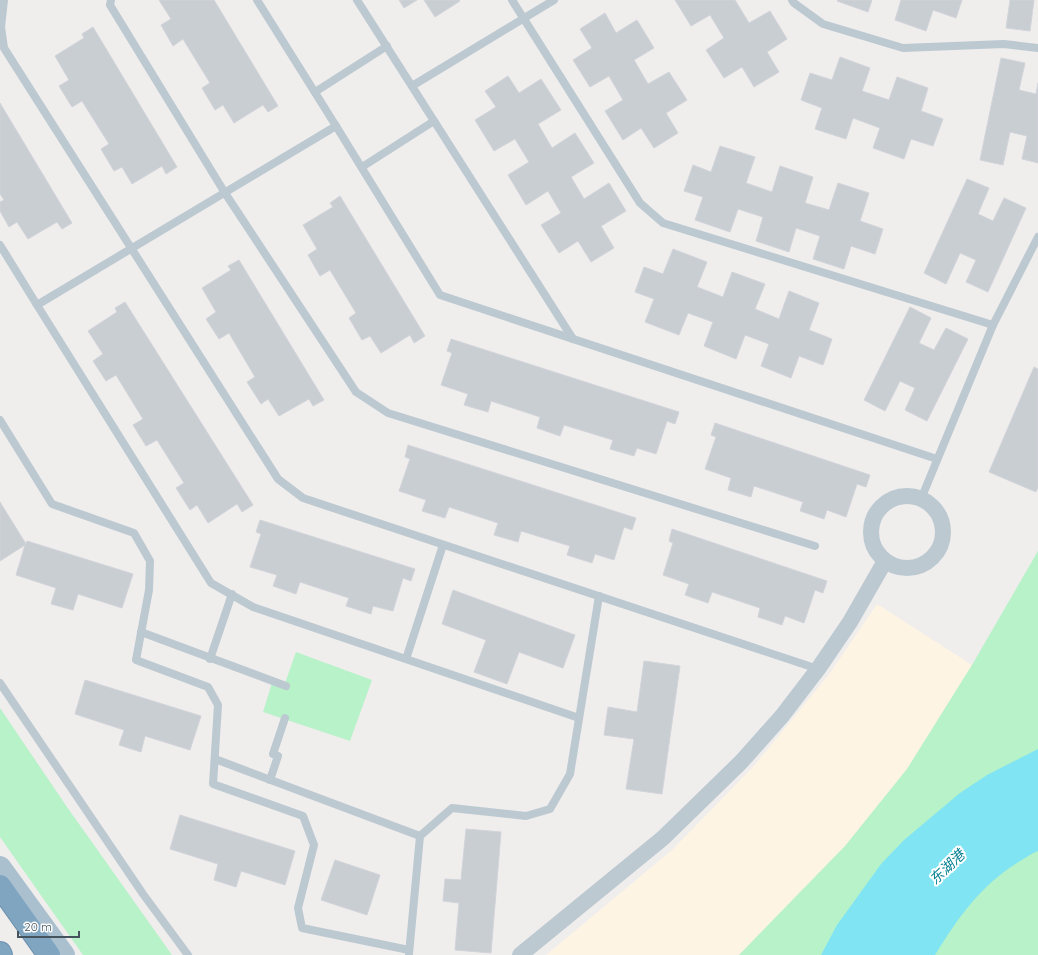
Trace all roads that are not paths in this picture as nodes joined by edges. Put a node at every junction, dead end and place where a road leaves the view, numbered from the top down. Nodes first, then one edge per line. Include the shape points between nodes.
1 (4, 0) edge
2 (111, 0) edge
3 (258, 0) edge
4 (357, 0) edge
5 (512, 0) edge
6 (554, 0) edge
7 (792, 0) edge
8 (524, 18) junction
9 (387, 46) junction
10 (1038, 48) edge
11 (412, 86) junction
12 (315, 92) junction
13 (434, 121) junction
14 (336, 126) junction
15 (362, 167) junction
16 (225, 193) junction
17 (1038, 237) edge
18 (0, 245) edge
19 (131, 249) junction
20 (37, 305) junction
21 (993, 325) junction
22 (573, 338) junction
23 (0, 420) edge
24 (938, 459) junction
25 (921, 499) junction
26 (443, 544) junction
27 (815, 546) dead end
28 (885, 561) junction
29 (232, 594) junction
30 (599, 596) junction
31 (141, 632) junction
32 (210, 659) junction
33 (406, 659) junction
34 (818, 669) junction
35 (0, 683) edge
36 (286, 686) dead end
37 (285, 718) dead end
38 (579, 718) junction
39 (215, 760) junction
40 (270, 780) junction
41 (420, 836) junction
42 (0, 867) edge
43 (0, 886) edge
44 (409, 953) edge
45 (49, 955) edge
46 (64, 955) edge
47 (188, 955) edge
48 (520, 955) edge

1 - 19 lane via 1,27 4,48
2 - 16 lane via 110,5
3 - 12 lane
4 - 9 lane
5 - 8 lane
6 - 8 lane
7 - 10 lane via 823,24 903,48 1004,44
8 - 11 lane
8 - 21 lane via 640,203 663,223
9 - 11 lane
9 - 12 lane
11 - 13 lane
12 - 14 lane
13 - 15 lane
13 - 22 lane
14 - 15 lane
14 - 16 lane
15 - 22 lane via 440,295
16 - 19 lane
16 - 27 lane via 356,392 388,413
17 - 21 lane
18 - 20 lane
19 - 20 lane
19 - 26 lane via 278,479 303,498
20 - 29 lane via 212,583
21 - 24 lane
22 - 24 lane
23 - 31 lane via 52,504 134,533 150,561 149,590
24 - 25 lane
25 - 28 street via 900,496 890,500 876,514 871,534 878,554
25 - 28 street via 937,511 942,521 943,541 939,551 933,559 914,568 904,569
26 - 30 lane
26 - 33 lane
28 - 34 street via 850,622
29 - 32 lane
29 - 33 lane via 253,606
30 - 34 lane
30 - 38 lane
31 - 32 lane
31 - 39 lane via 136,660 208,687 218,705
32 - 36 lane
33 - 38 lane
34 - 48 street via 782,716 740,762 663,838
35 - 47 lane via 143,894
37 - 40 lane via 273,754 278,756
38 - 41 lane via 570,774 550,809 526,816 452,808
39 - 40 lane
39 - 44 lane via 213,784 303,816 314,845 298,908 302,928
40 - 41 lane
41 - 44 lane
42 - 46 main road
43 - 45 highway

